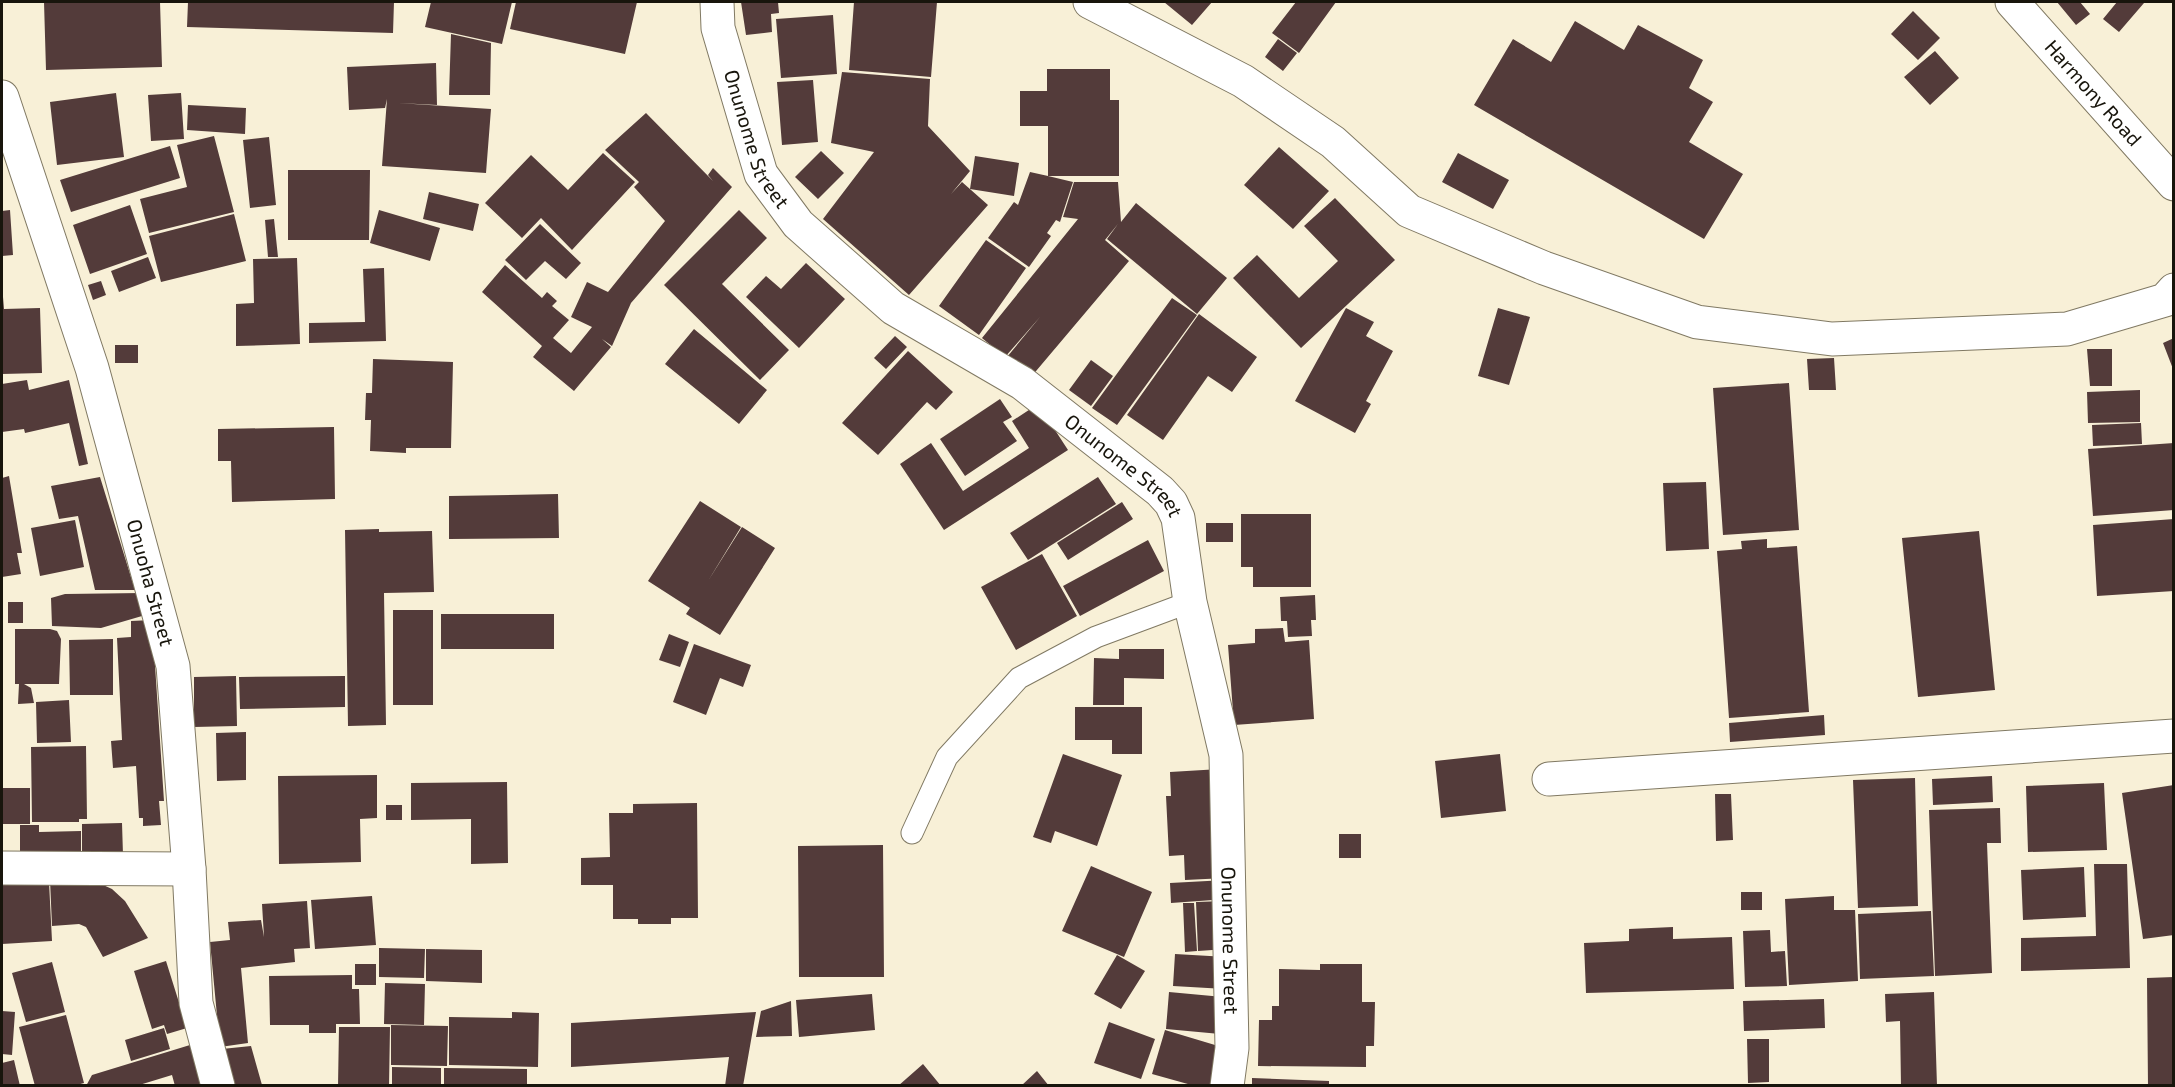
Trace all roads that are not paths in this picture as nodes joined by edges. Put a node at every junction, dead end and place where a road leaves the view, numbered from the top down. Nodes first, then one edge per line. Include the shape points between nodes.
1 (717, 2) edge
2 (1090, 2) edge
3 (2012, 2) edge
4 (2, 97) edge
5 (2174, 184) edge
6 (2174, 290) edge
7 (1190, 602) junction
8 (2174, 736) edge
9 (1549, 779) dead end
10 (912, 833) dead end
11 (2, 868) edge
12 (189, 869) junction
13 (218, 1086) edge
14 (1227, 1086) edge

1 - 7 street, Onunome Street via 718,28 761,174 798,224 893,308 1022,383 1160,491 1178,518
2 - 6 street via 1243,81 1333,142 1409,211 1544,268 1697,322 1832,339 2067,329 2165,300
3 - 5 street, Harmony Road
4 - 12 street, Onuoha Street via 92,368 173,666
7 - 10 lane via 1096,637 1019,678 947,757
7 - 14 street, Onunome Street via 1226,755 1232,1048
8 - 9 street
11 - 12 street
12 - 13 street, Onuoha Street via 196,1003

